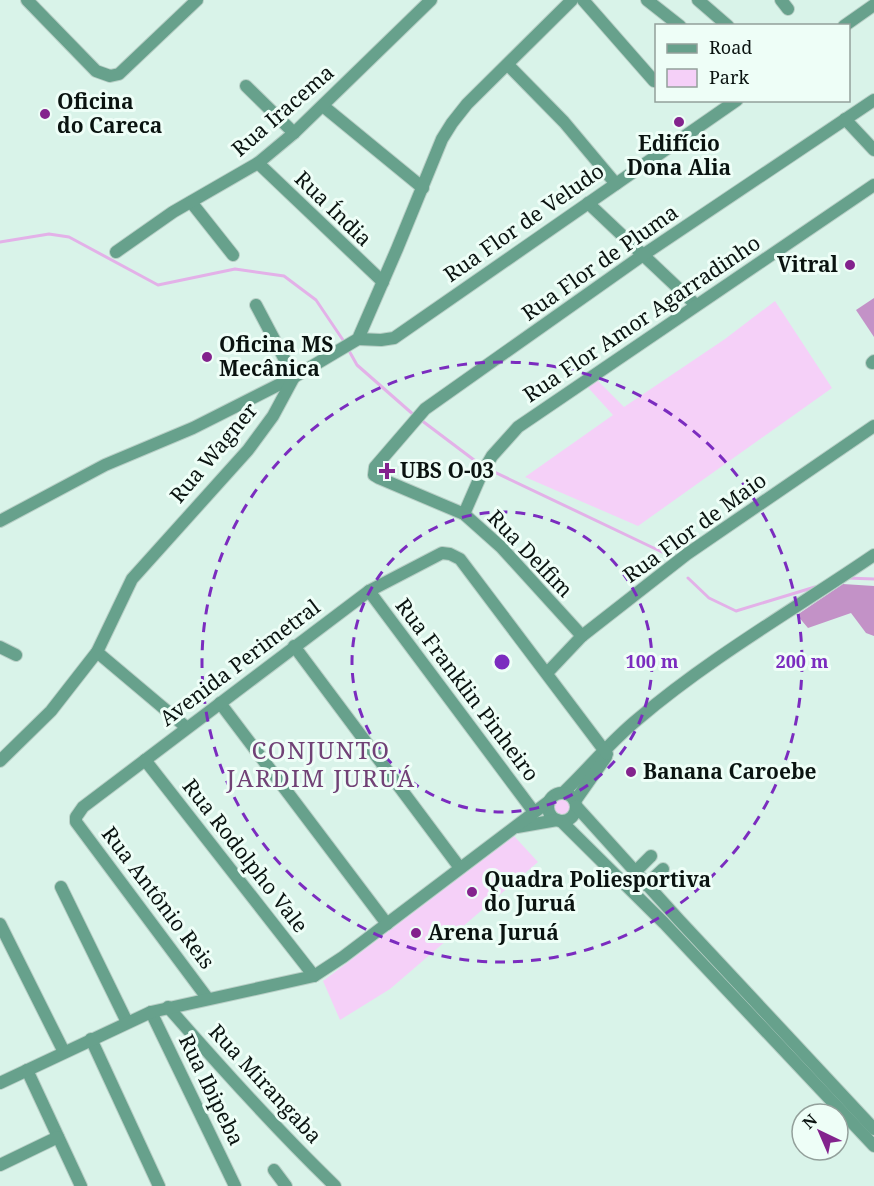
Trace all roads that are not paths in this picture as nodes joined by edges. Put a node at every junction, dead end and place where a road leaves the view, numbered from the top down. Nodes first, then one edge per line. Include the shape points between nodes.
1 (27, 0) edge
2 (197, 0) edge
3 (432, 0) edge
4 (572, 0) edge
5 (583, 0) edge
6 (647, 0) edge
7 (698, 0) edge
8 (874, 5) edge
9 (677, 24) edge
10 (726, 24) edge
11 (847, 24) edge
12 (508, 65) junction
13 (654, 81) dead end
14 (246, 86) dead end
15 (874, 100) edge
16 (734, 102) edge
17 (323, 106) junction
18 (845, 119) junction
19 (294, 132) junction
20 (874, 150) edge
21 (258, 163) junction
22 (616, 184) junction
23 (874, 185) edge
24 (423, 188) junction
25 (191, 202) junction
26 (588, 203) junction
27 (116, 252) dead end
28 (233, 255) dead end
29 (644, 255) junction
30 (382, 282) junction
31 (256, 305) dead end
32 (696, 305) junction
33 (355, 341) junction
34 (294, 377) junction
35 (874, 426) edge
36 (379, 478) joint
37 (464, 514) junction
38 (0, 521) edge
39 (874, 555) edge
40 (369, 591) junction
41 (582, 636) junction
42 (294, 646) junction
43 (0, 647) edge
44 (97, 651) junction
45 (16, 655) dead end
46 (547, 674) junction
47 (220, 703) junction
48 (186, 727) junction
49 (608, 749) junction
50 (145, 760) junction
51 (0, 761) edge
52 (564, 792) junction
53 (548, 801) junction
54 (576, 803) junction
55 (534, 812) junction
56 (559, 821) junction
57 (76, 822) joint
58 (513, 828) junction
59 (651, 856) dead end
60 (460, 868) junction
61 (663, 869) dead end
62 (635, 872) junction
63 (646, 885) junction
64 (61, 887) dead end
65 (0, 924) edge
66 (387, 924) junction
67 (314, 976) junction
68 (208, 999) junction
69 (168, 1007) junction
70 (151, 1012) junction
71 (127, 1022) junction
72 (91, 1039) junction
73 (64, 1052) junction
74 (27, 1070) junction
75 (0, 1083) edge
76 (874, 1129) edge
77 (58, 1137) junction
78 (874, 1146) edge
79 (0, 1165) edge
80 (274, 1170) dead end
81 (81, 1186) edge
82 (159, 1186) edge
83 (235, 1186) edge
84 (286, 1186) edge
85 (335, 1186) edge

1 - 2 street via 96,70 122,79
3 - 17 street, Rua Iracema
4 - 12 street
5 - 13 street
6 - 9 street
7 - 10 street
8 - 11 street
12 - 22 street via 564,122
12 - 24 street via 452,123
14 - 19 street
15 - 18 street, Rua Flor de Pluma
16 - 22 street, Rua Flor de Veludo
17 - 19 street, Rua Iracema
17 - 24 street
18 - 20 street
18 - 29 street, Rua Flor de Pluma
19 - 21 street, Rua Iracema
21 - 25 street, Rua Iracema
21 - 30 street, Rua Índia
22 - 26 street, Rua Flor de Veludo
23 - 32 street, Rua Flor Amor Agarradinho
24 - 30 street
25 - 27 street, Rua Iracema
25 - 28 street
26 - 29 street
26 - 33 street, Rua Flor de Veludo via 394,338
29 - 32 street
29 - 36 street, Rua Flor de Pluma via 425,409 375,467 374,475
30 - 33 street
31 - 34 street
32 - 37 street, Rua Flor Amor Agarradinho via 519,427 492,456
33 - 34 street, Rua Wagner
34 - 38 street via 193,428 105,465
34 - 44 street, Rua Wagner via 273,416 248,450 132,579
35 - 41 street, Rua Flor de Maio via 670,567
36 - 37 street, Rua Delfim
37 - 41 street, Rua Delfim via 501,547
39 - 49 street via 710,664 640,717
40 - 42 street, Avenida Perimetral
40 - 46 street, Avenida Perimetral via 442,553 450,554 460,559
40 - 55 street, Rua Franklin Pinheiro
41 - 46 street, Rua Flor de Maio
42 - 47 street, Avenida Perimetral
42 - 60 street
43 - 45 street
44 - 48 street
44 - 51 street, Rua Wagner via 51,711
46 - 49 street
47 - 48 street, Avenida Perimetral
47 - 66 street
48 - 50 street, Avenida Perimetral
49 - 52 street
49 - 54 street
50 - 57 street, Avenida Perimetral via 83,807
50 - 67 street, Rua Rodolpho Vale
52 - 53 street via 554,794
52 - 54 street
53 - 55 street
53 - 56 street via 548,813
54 - 56 street via 574,815
54 - 62 street
55 - 58 street
56 - 58 street
56 - 78 street via 664,923
57 - 68 street, Rua Antônio Reis
58 - 60 street
59 - 62 street
60 - 66 street
61 - 63 street
62 - 63 street
63 - 76 street
64 - 71 street
65 - 73 street
66 - 67 street
67 - 68 street
68 - 69 street
69 - 70 street
69 - 85 street, Rua Mirangaba via 229,1078
70 - 71 street
70 - 83 street, Rua Ibipeba
71 - 72 street
72 - 73 street
72 - 82 street
73 - 74 street
74 - 75 street
74 - 77 street
77 - 79 street
77 - 81 street
80 - 84 street

